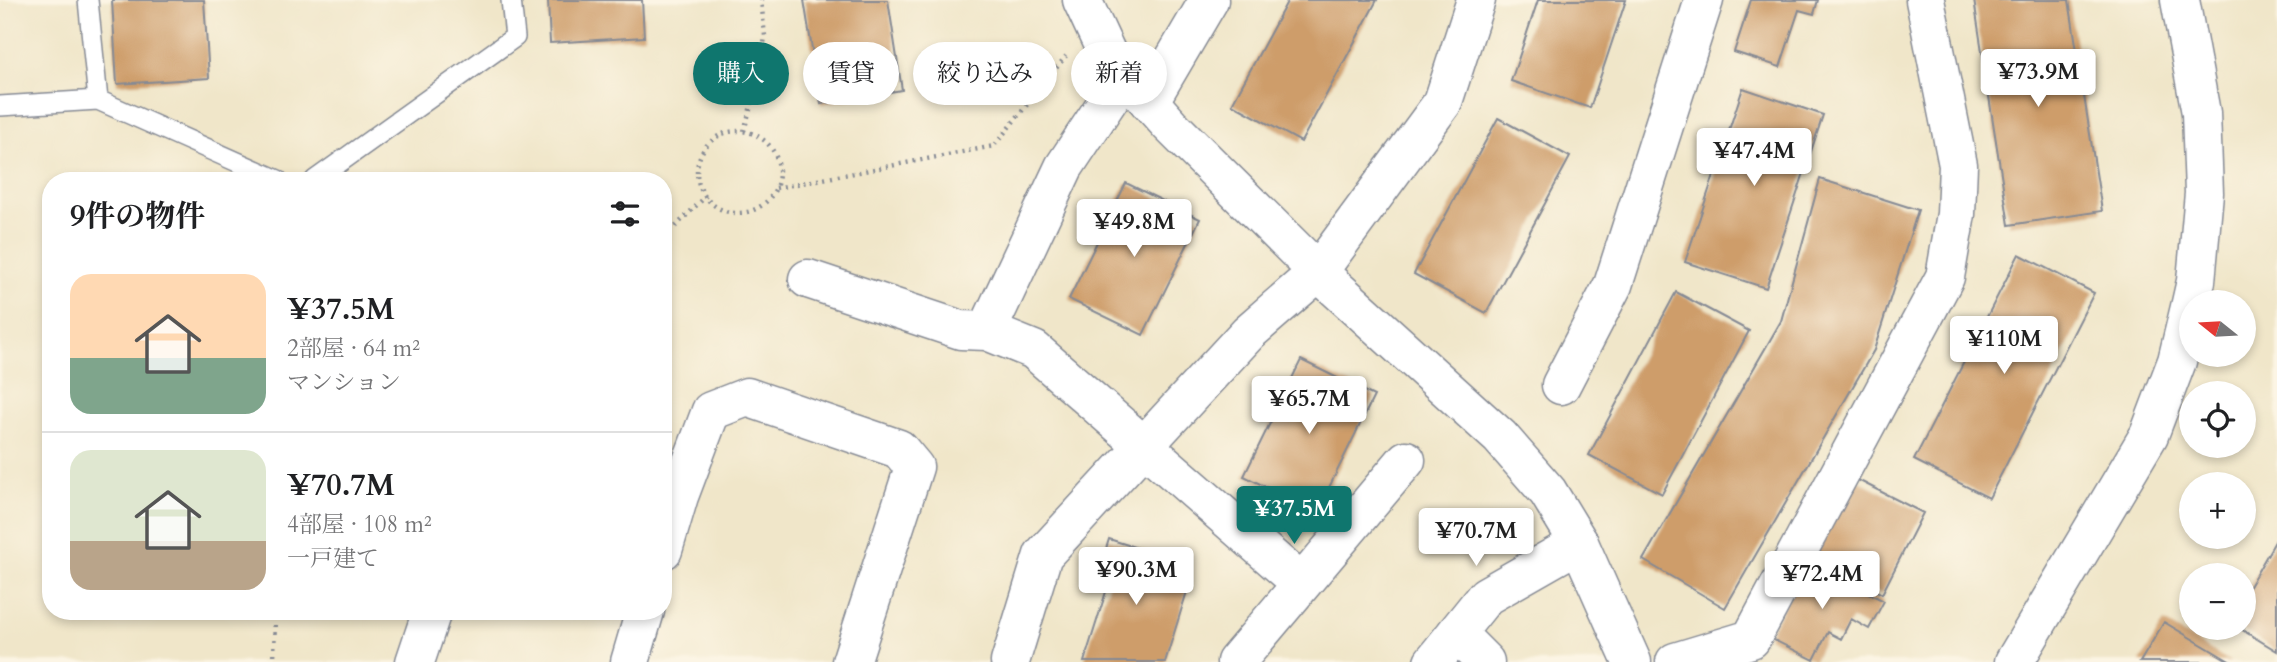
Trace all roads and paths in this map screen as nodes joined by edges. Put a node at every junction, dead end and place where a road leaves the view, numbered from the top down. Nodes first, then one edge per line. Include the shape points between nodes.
1 (88, 0) edge
2 (511, 0) edge
3 (761, 0) edge
4 (1209, 0) edge
5 (1476, 0) edge
6 (1704, 0) edge
7 (1925, 0) edge
8 (2180, 0) edge
9 (1087, 11) edge
10 (1101, 42) edge
11 (1167, 51) edge
12 (98, 100) junction
13 (1121, 105) edge
14 (1154, 105) edge
15 (0, 106) edge
16 (744, 131) junction
17 (260, 172) edge
18 (326, 172) edge
19 (776, 188) junction
20 (706, 196) junction
21 (672, 228) edge
22 (1318, 272) junction
23 (808, 279) dead end
24 (2194, 290) edge
25 (987, 331) junction
26 (2179, 353) edge
27 (1561, 385) dead end
28 (1144, 445) junction
29 (1406, 460) dead end
30 (672, 492) edge
31 (1579, 543) junction
32 (1301, 583) junction
33 (275, 620) edge
34 (429, 620) edge
35 (642, 620) edge
36 (1445, 648) edge
37 (274, 662) edge
38 (415, 662) edge
39 (630, 662) edge
40 (851, 662) edge
41 (1010, 662) edge
42 (1236, 662) edge
43 (1485, 662) edge
44 (1632, 662) edge
45 (1675, 662) edge
46 (2014, 662) edge

1 - 12 lane
2 - 18 lane via 514,37
3 - 16 path via 765,36
4 - 11 street
5 - 22 street via 1443,102
6 - 27 street via 1613,285
7 - 45 street via 1958,165 1956,214 1945,276 1751,639
8 - 24 street via 2202,127 2204,193
9 - 10 street
9 - 19 path via 994,146
12 - 15 lane
12 - 17 lane
13 - 25 street via 1064,167
14 - 22 street
16 - 19 path via 758,136 774,153 779,168
16 - 20 path via 716,137 704,148 698,184
19 - 20 path via 763,204 746,213 726,212
20 - 21 path
22 - 28 street via 1249,332
22 - 31 street via 1500,437 1548,492
23 - 25 street via 961,330
25 - 28 street via 1034,350
26 - 46 street via 2149,435
28 - 32 street
28 - 41 street via 1044,555
29 - 32 street
30 - 40 street via 711,411 747,397 899,449 914,467
31 - 36 street via 1486,596
31 - 44 street
32 - 42 street
33 - 37 path
34 - 38 street
35 - 39 street
36 - 43 street

